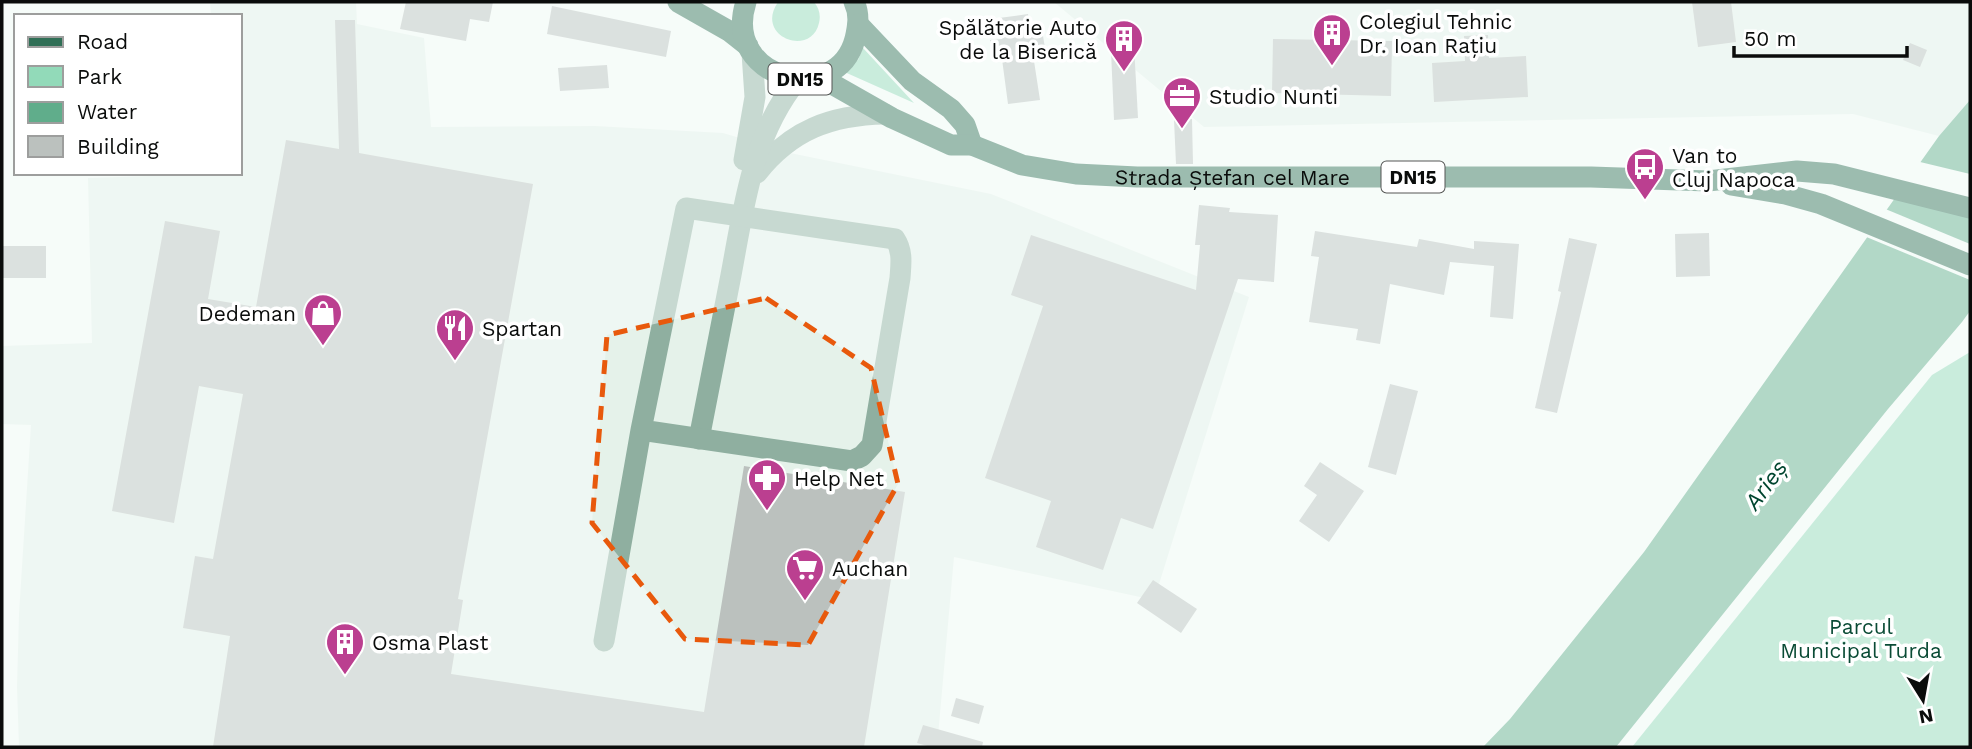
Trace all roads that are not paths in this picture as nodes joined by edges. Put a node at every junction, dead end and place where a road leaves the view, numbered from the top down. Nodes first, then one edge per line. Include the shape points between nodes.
1 (678, 2) edge
2 (746, 2) edge
3 (856, 9) edge
4 (750, 49) junction
5 (808, 78) junction
6 (885, 114) junction
7 (972, 145) junction
8 (1708, 181) junction
9 (747, 186) junction
10 (1970, 208) edge
11 (742, 216) junction
12 (1970, 265) edge
13 (641, 430) junction
14 (699, 439) junction
15 (604, 641) dead end

1 - 4 main road, Strada Ștefan cel Mare / DN15
2 - 4 main road, DN15 via 743,33
3 - 5 main road, DN15 via 854,43 844,60 828,72
3 - 7 main road, DN15 via 912,81 965,125
4 - 5 main road, Strada Ștefan cel Mare / DN15 via 767,69 786,77
4 - 9 lane via 755,97 744,161
5 - 6 main road, Strada Ștefan cel Mare / DN15
5 - 9 lane via 782,99
6 - 7 main road, Strada Ștefan cel Mare / DN15 via 951,145
6 - 9 lane via 823,123 791,139 772,154
7 - 8 main road, Strada Ștefan cel Mare / DN15 via 1022,165 1076,174
8 - 10 main road, Strada Ștefan cel Mare / DN15 via 1797,171 1834,174
8 - 12 main road, Strada Ștefan cel Mare / DN15 via 1821,204
9 - 11 lane
11 - 13 lane via 686,208
11 - 14 lane
11 - 14 lane via 898,242 900,278 872,445 852,461
13 - 14 lane
13 - 15 lane

